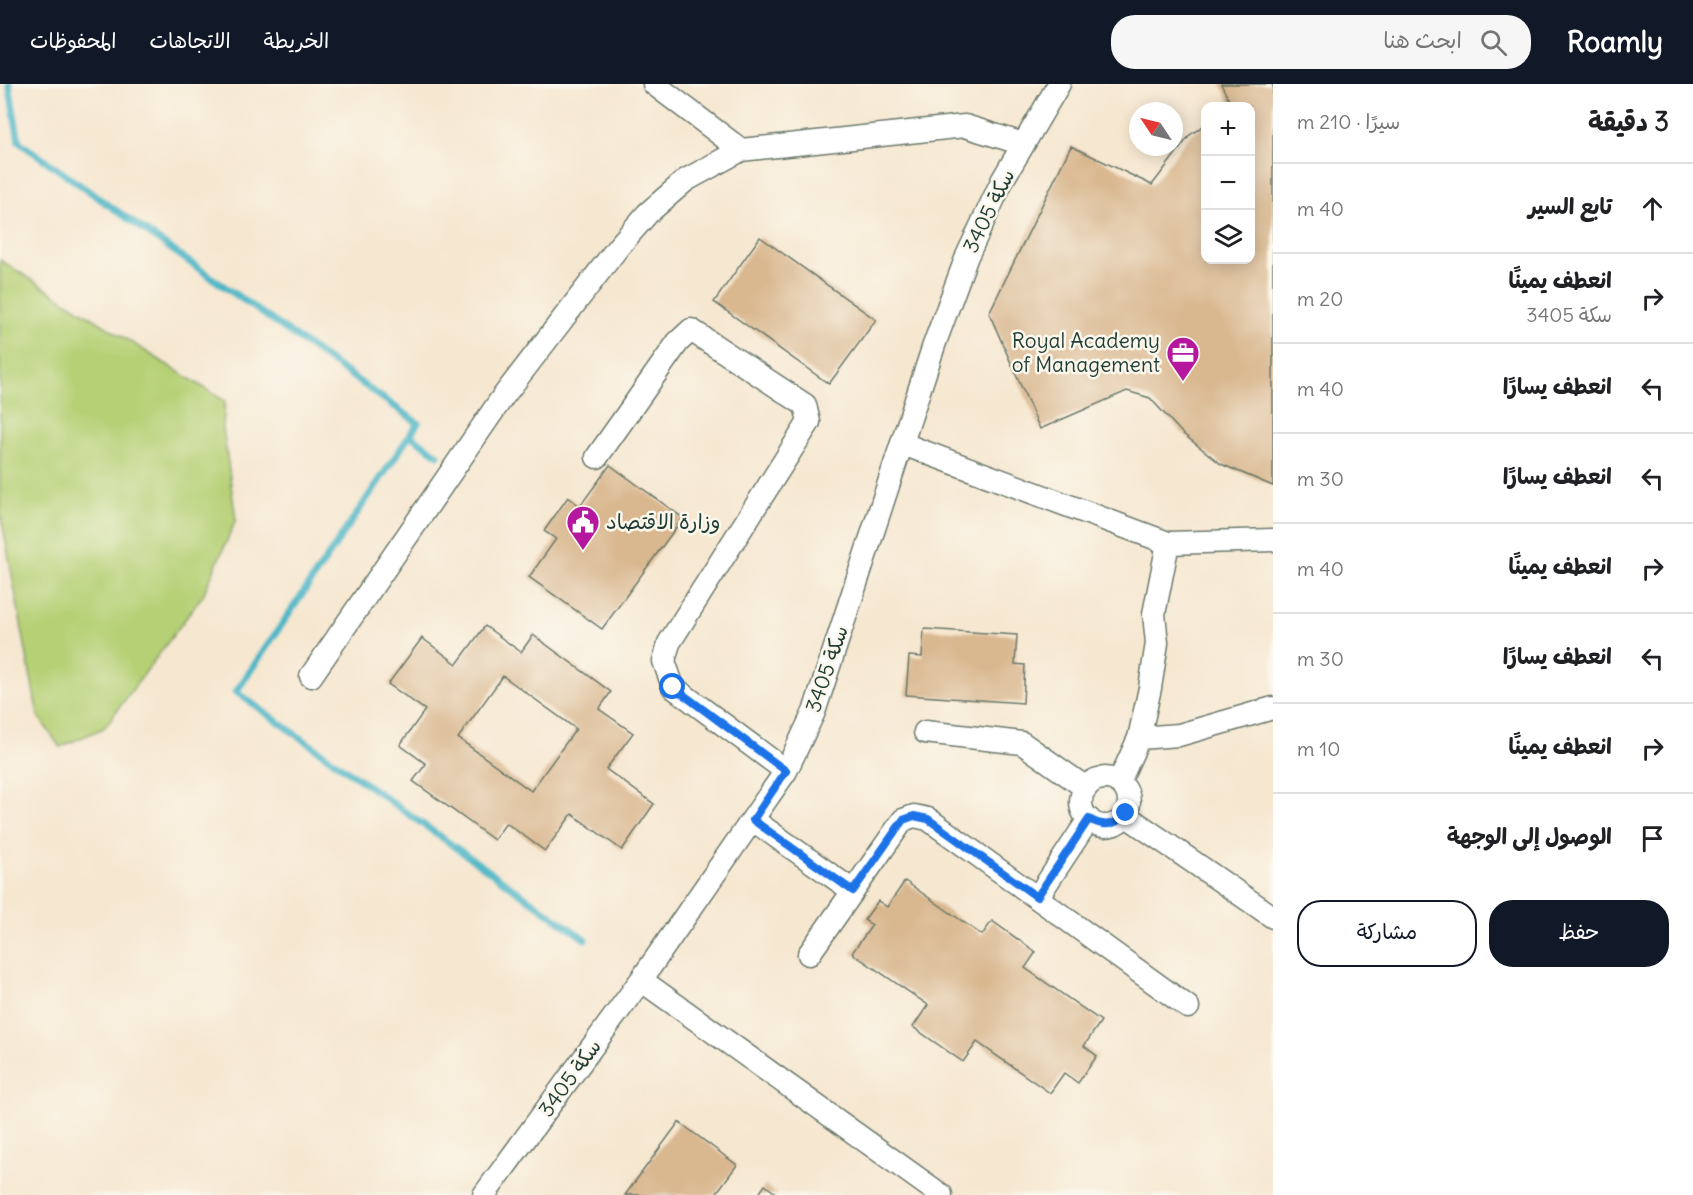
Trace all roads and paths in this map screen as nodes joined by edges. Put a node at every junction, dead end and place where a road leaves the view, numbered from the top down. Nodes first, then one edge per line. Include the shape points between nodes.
1 (654, 84) edge
2 (1059, 84) edge
3 (1023, 144) junction
4 (741, 150) junction
5 (903, 444) junction
6 (597, 457) dead end
7 (1273, 540) edge
8 (1168, 543) junction
9 (311, 676) dead end
10 (1273, 708) edge
11 (925, 732) dead end
12 (1139, 738) junction
13 (786, 771) junction
14 (1119, 782) junction
15 (1086, 788) junction
16 (1125, 815) junction
17 (1089, 819) junction
18 (753, 820) junction
19 (853, 891) junction
20 (1037, 897) junction
21 (1273, 917) edge
22 (809, 954) dead end
23 (641, 980) junction
24 (1188, 1007) dead end
25 (484, 1195) edge
26 (941, 1195) edge

1 - 4 street
2 - 3 street, سكة 3405
3 - 4 street via 965,126
3 - 5 street, سكة 3405 via 967,256
4 - 9 street via 686,180 648,213 619,246 502,398
5 - 8 street
5 - 13 street, سكة 3405 via 814,712
6 - 13 street via 678,342 691,330 805,405 809,422 669,643 664,661 673,687
7 - 8 street
8 - 12 street via 1154,614 1157,644
10 - 12 street via 1179,735
11 - 15 street via 1022,743
12 - 14 street
13 - 18 street, سكة 3405
14 - 15 street via 1100,778
14 - 16 street via 1129,798
15 - 17 street via 1082,805
16 - 17 street via 1110,825
16 - 21 street
17 - 20 street
18 - 19 street
18 - 23 street, سكة 3405
19 - 20 street via 903,820 914,816 928,819
19 - 22 street
20 - 24 street
23 - 25 street, سكة 3405
23 - 26 street

